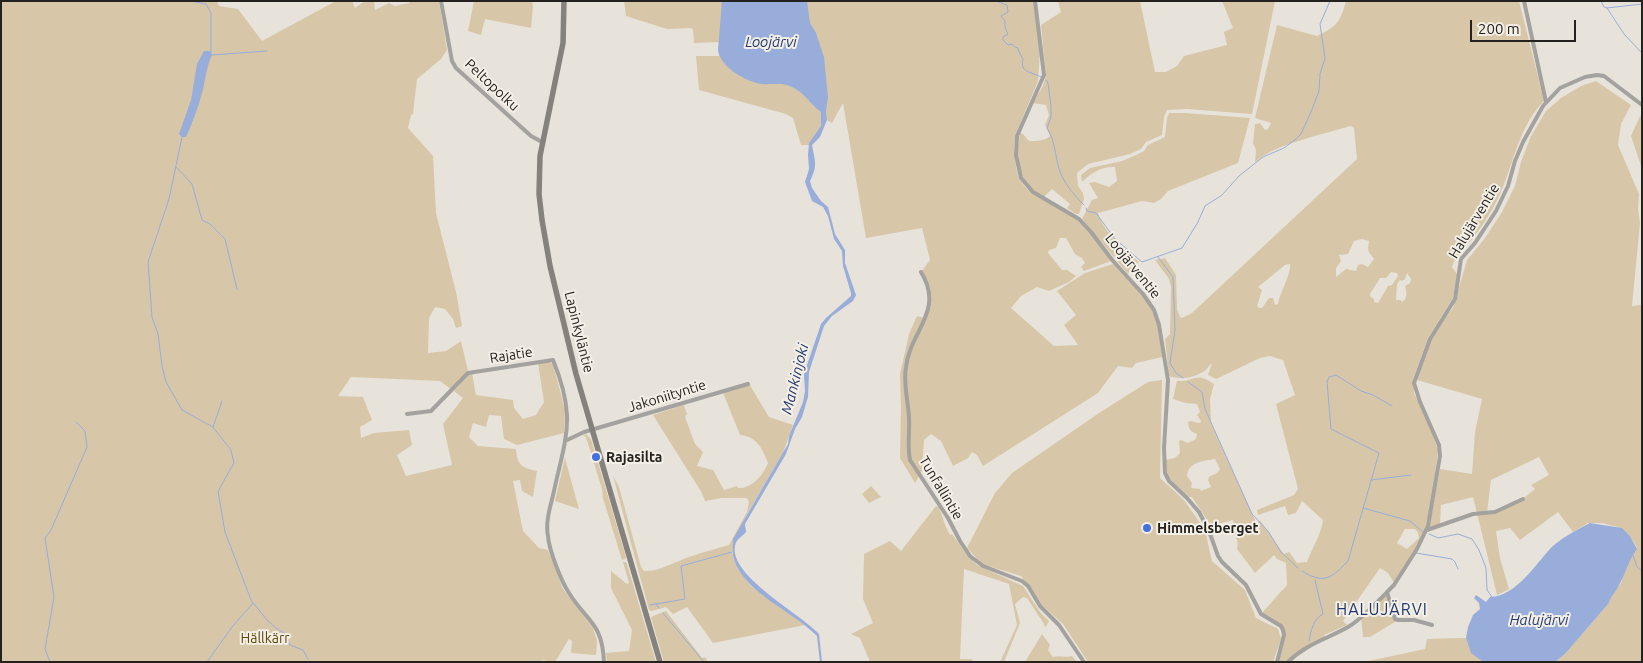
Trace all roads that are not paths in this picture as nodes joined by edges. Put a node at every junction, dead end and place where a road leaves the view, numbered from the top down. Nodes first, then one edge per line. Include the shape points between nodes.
1 (441, 1) edge
2 (564, 1) edge
3 (1035, 1) edge
4 (1524, 1) edge
5 (1546, 102) junction
6 (1642, 104) edge
7 (542, 142) junction
8 (921, 272) dead end
9 (748, 384) dead end
10 (407, 414) dead end
11 (592, 430) junction
12 (565, 441) junction
13 (1523, 500) dead end
14 (1427, 530) junction
15 (1387, 592) junction
16 (1432, 625) dead end
17 (604, 662) edge
18 (660, 662) edge
19 (1084, 662) edge
20 (1277, 662) edge
21 (1288, 662) edge

1 - 7 street, Peltopolku via 456,68 531,136
2 - 7 main road, Lapinkyläntie via 560,62
3 - 20 street, Loojärventie via 1044,75 1017,136 1016,155 1021,178 1033,192 1079,219 1154,310 1168,380 1165,473 1169,482 1199,512 1218,556 1246,585 1261,614 1281,626 1283,640
4 - 5 street
5 - 6 street, Halujärventie via 1560,88 1597,75 1604,76
5 - 14 street, Halujärventie via 1523,142 1496,211 1461,259 1455,299 1430,339 1415,380 1416,393 1440,456
7 - 11 main road, Lapinkyläntie via 540,201 546,248
8 - 19 street, Tunfallintie via 927,284 930,304 906,367 910,460 970,556 983,566 1028,586
9 - 11 street, Jakoniityntie
10 - 12 street, Rajatie via 431,411 468,373 553,360 566,409
11 - 12 street, Jakoniityntie
11 - 18 main road, Lapinkyläntie
12 - 17 street via 548,519 548,535 566,588 599,632
13 - 14 street via 1495,512 1474,514
14 - 15 street, Halujärventie
15 - 16 street via 1395,619
15 - 21 street, Halujärventie via 1349,626 1298,651

